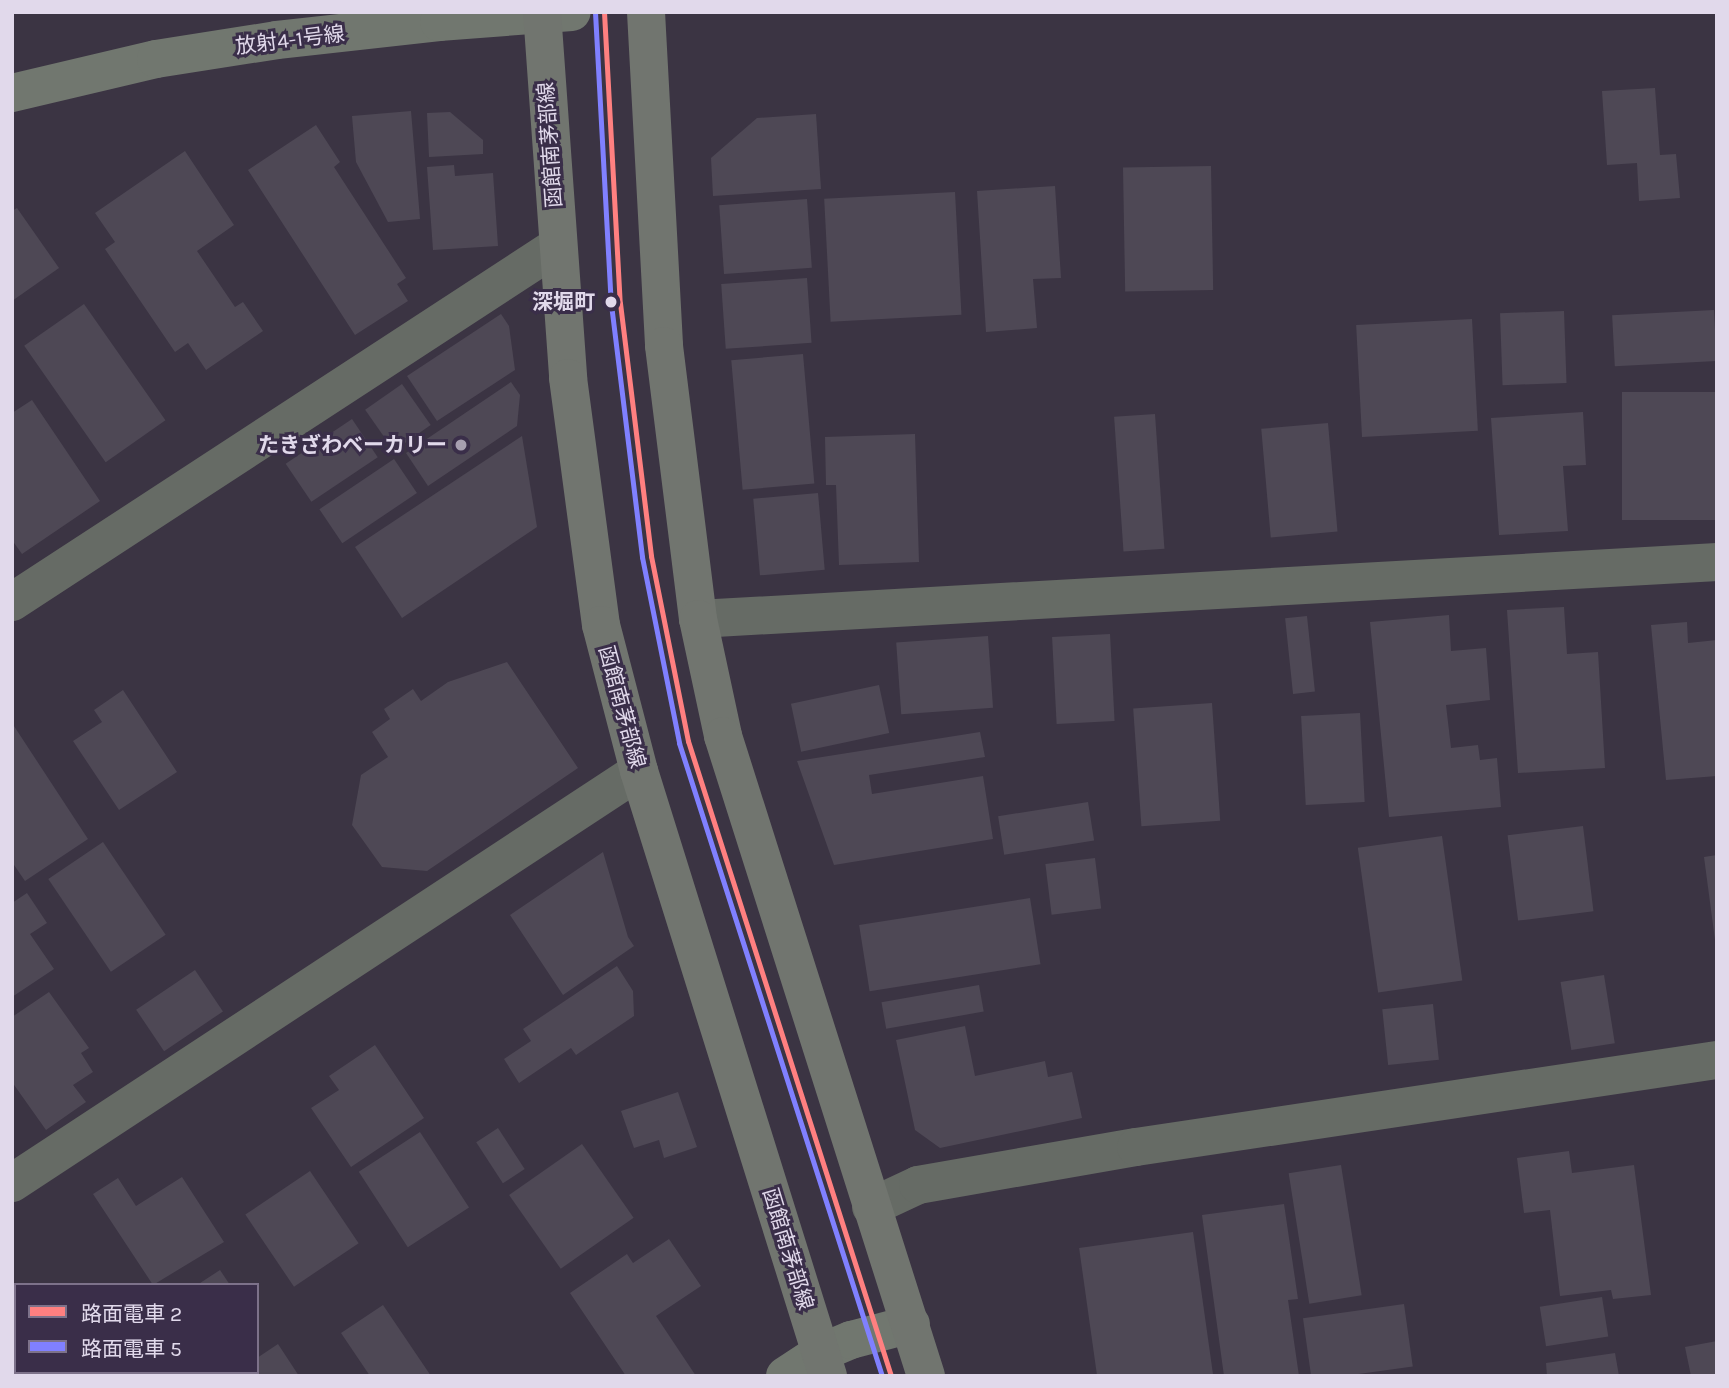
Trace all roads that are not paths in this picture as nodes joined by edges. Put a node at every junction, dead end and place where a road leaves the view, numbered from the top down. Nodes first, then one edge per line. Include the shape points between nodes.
1 (646, 12) edge
2 (552, 14) edge
3 (12, 93) edge
4 (556, 247) junction
5 (1717, 562) edge
6 (12, 602) edge
7 (698, 619) junction
8 (639, 771) junction
9 (1717, 1060) edge
10 (12, 1183) edge
11 (871, 1207) junction
12 (911, 1324) junction
13 (824, 1364) edge
14 (785, 1376) edge
15 (926, 1376) edge

1 - 7 main road via 664,346
2 - 3 street, 放射4-1号線 via 264,42 156,59
2 - 4 main road, 函館南茅部線
4 - 6 street
4 - 8 main road, 函館南茅部線 via 568,378 601,625
5 - 7 street
7 - 11 main road via 723,736
8 - 10 street
8 - 13 main road, 函館南茅部線
9 - 11 street via 1109,1151 918,1185
11 - 12 main road
12 - 13 street via 851,1340
12 - 15 main road
13 - 14 street

